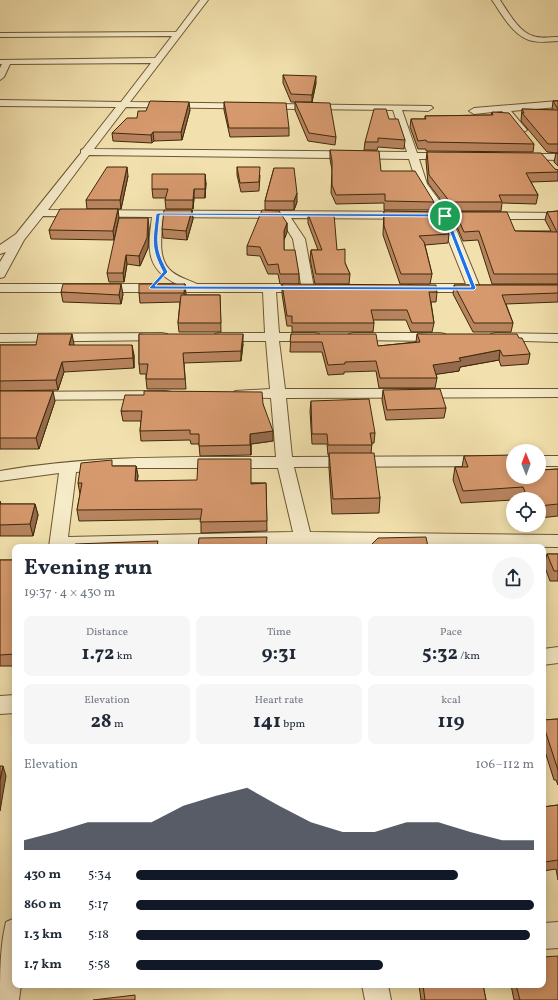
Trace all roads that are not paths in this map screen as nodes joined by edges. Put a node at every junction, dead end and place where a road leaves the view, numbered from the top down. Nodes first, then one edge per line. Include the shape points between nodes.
1 (204, 0) edge
2 (496, 0) edge
3 (177, 34) junction
4 (0, 35) edge
5 (558, 39) edge
6 (156, 60) junction
7 (4, 62) edge
8 (0, 77) edge
9 (0, 103) edge
10 (122, 104) junction
11 (558, 104) edge
12 (397, 108) junction
13 (428, 108) dead end
14 (505, 109) junction
15 (474, 111) dead end
16 (86, 152) junction
17 (412, 156) junction
18 (458, 157) edge
19 (512, 157) edge
20 (542, 157) junction
21 (558, 157) edge
22 (553, 169) edge
23 (39, 213) junction
24 (158, 214) junction
25 (284, 215) junction
26 (445, 216) junction
27 (558, 216) edge
28 (20, 236) junction
29 (0, 250) edge
30 (165, 272) junction
31 (0, 274) edge
32 (0, 288) edge
33 (151, 288) junction
34 (194, 288) junction
35 (269, 288) junction
36 (308, 288) junction
37 (324, 288) edge
38 (403, 288) edge
39 (474, 288) junction
40 (489, 288) edge
41 (272, 336) junction
42 (179, 337) edge
43 (210, 337) edge
44 (326, 337) edge
45 (341, 337) edge
46 (456, 337) edge
47 (480, 337) edge
48 (0, 338) edge
49 (558, 338) edge
50 (558, 393) edge
51 (223, 394) edge
52 (279, 394) junction
53 (183, 395) edge
54 (0, 396) edge
55 (506, 461) edge
56 (546, 461) edge
57 (558, 461) edge
58 (285, 463) junction
59 (68, 467) junction
60 (0, 476) edge
61 (558, 540) edge
62 (304, 543) edge
63 (58, 544) edge
64 (181, 544) edge
65 (558, 655) edge
66 (546, 657) edge
67 (12, 704) edge
68 (0, 705) edge
69 (558, 935) edge
70 (546, 936) edge
71 (12, 954) edge
72 (376, 988) edge
73 (6, 1000) edge
74 (378, 1000) edge

1 - 3 street
2 - 5 street via 528,37
3 - 4 street
3 - 6 street
6 - 7 street
6 - 10 street
7 - 8 street
9 - 10 street
10 - 12 street
10 - 16 street
11 - 14 street
12 - 13 street
12 - 17 street
14 - 15 street
14 - 20 street
16 - 17 street
16 - 23 street
17 - 18 street
17 - 26 street via 422,184
19 - 20 street
20 - 21 street
20 - 22 street
23 - 24 street
23 - 28 street
24 - 25 street
24 - 30 street via 155,245
25 - 26 street
25 - 36 street via 299,239
26 - 27 street
26 - 39 street
28 - 29 street
28 - 31 street
30 - 33 street
30 - 34 street
32 - 33 street
33 - 34 street
34 - 35 street
35 - 36 street
35 - 41 street
36 - 37 street
38 - 39 street
39 - 40 street
41 - 43 street
41 - 44 street
41 - 52 street
42 - 48 street
45 - 46 street
47 - 49 street
50 - 52 street
51 - 52 street
52 - 58 street
53 - 54 street
55 - 58 street
56 - 57 street
58 - 59 street via 130,463
58 - 62 street
59 - 60 street
59 - 63 street
61 - 62 street
62 - 64 street
65 - 66 street
67 - 68 street
69 - 70 street
71 - 73 street
72 - 74 street

